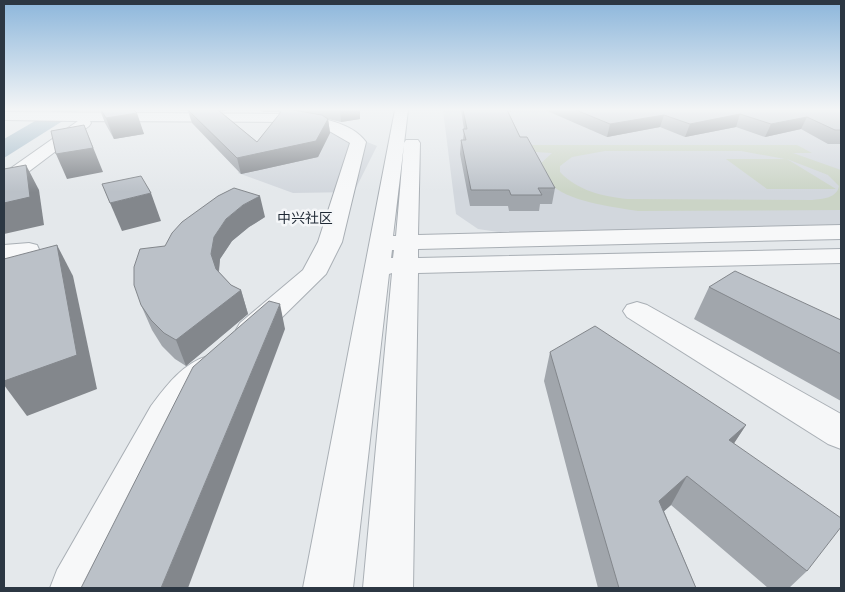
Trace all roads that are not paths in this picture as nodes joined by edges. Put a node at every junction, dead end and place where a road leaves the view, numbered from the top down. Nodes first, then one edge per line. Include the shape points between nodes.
1 (55, 138) edge
2 (352, 138) edge
3 (399, 138) edge
4 (410, 138) edge
5 (4, 181) edge
6 (841, 232) edge
7 (4, 252) edge
8 (393, 254) junction
9 (841, 256) edge
10 (4, 280) edge
11 (637, 311) dead end
12 (841, 433) edge
13 (75, 588) edge
14 (328, 588) edge
15 (388, 588) edge

1 - 5 street
2 - 13 street via 358,142 330,242 313,274 180,394 164,416
3 - 8 street
4 - 8 street
6 - 8 street
7 - 10 street via 29,250 30,256
8 - 9 street
8 - 14 street
8 - 15 street
11 - 12 street

